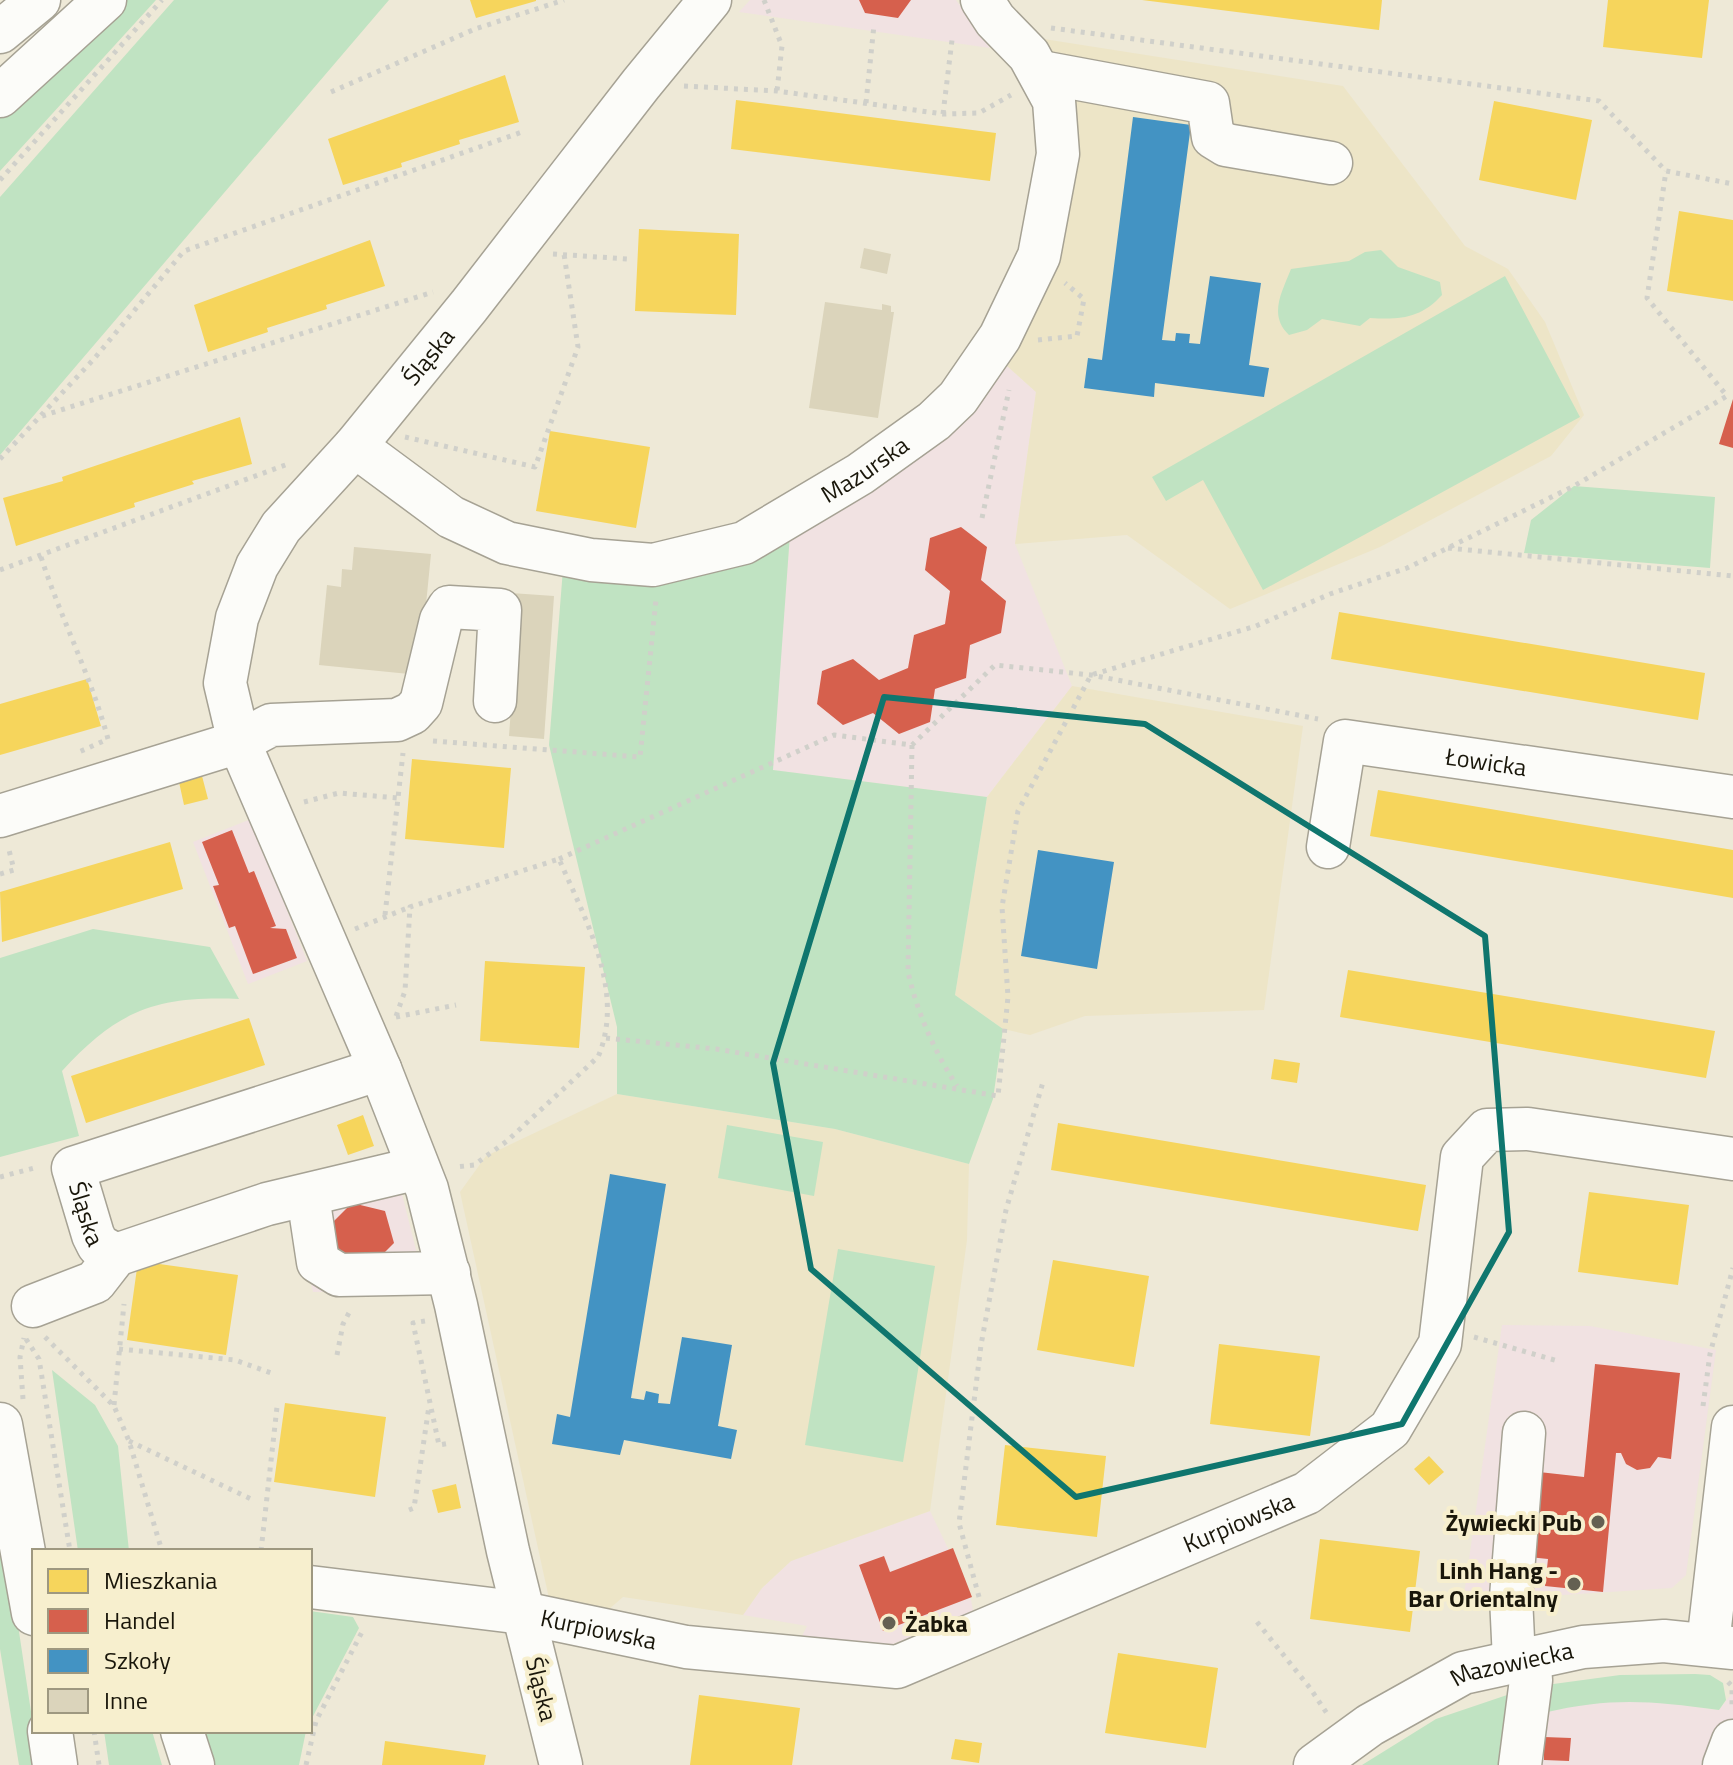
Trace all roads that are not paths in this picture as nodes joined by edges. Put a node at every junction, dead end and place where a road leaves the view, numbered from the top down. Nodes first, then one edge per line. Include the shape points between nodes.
1 (39, 0) edge
2 (105, 0) edge
3 (710, 0) edge
4 (989, 10) edge
5 (0, 32) edge
6 (1028, 82) junction
7 (0, 96) edge
8 (1331, 163) dead end
9 (374, 440) junction
10 (495, 701) dead end
11 (239, 742) junction
12 (1733, 797) edge
13 (4, 831) edge
14 (1328, 847) dead end
15 (380, 1069) junction
16 (1733, 1159) edge
17 (436, 1167) junction
18 (308, 1196) junction
19 (123, 1253) junction
20 (439, 1273) junction
21 (33, 1306) dead end
22 (1717, 1422) edge
23 (0, 1425) edge
24 (1524, 1433) dead end
25 (312, 1587) edge
26 (32, 1602) edge
27 (523, 1613) junction
28 (1720, 1646) edge
29 (1522, 1659) junction
30 (50, 1733) edge
31 (183, 1733) edge
32 (1733, 1741) edge
33 (55, 1765) edge
34 (193, 1765) edge
35 (561, 1765) edge
36 (1315, 1765) edge
37 (1520, 1765) edge
38 (1724, 1765) edge

1 - 5 street
2 - 7 street
3 - 9 street, Śląska
4 - 6 street, Mazurska via 1013,36
6 - 8 street via 1208,103 1213,137 1226,145
6 - 9 street, Mazurska via 1054,101 1058,154 1039,256 1000,337 958,398 934,421 860,474 744,543 660,563 591,560 507,543 451,517
9 - 11 street, Śląska via 281,527 257,566 242,605 225,683
10 - 11 street via 500,610 449,607 441,620 421,703 400,729 271,725
11 - 13 street via 84,790
11 - 15 street, Śląska
12 - 14 street, Łowicka via 1345,741
15 - 17 street, Śląska
15 - 19 street, Śląska via 73,1168 98,1245
16 - 27 street, Kurpiowska via 1528,1129 1487,1130 1462,1157 1440,1344 1390,1429 1307,1493 897,1667 686,1647
17 - 18 street, Śląska
17 - 20 street, Śląska
18 - 19 street, Śląska via 267,1204
18 - 20 street via 318,1262 326,1270 339,1275
19 - 21 street via 95,1282
20 - 27 street, Śląska
22 - 28 street
23 - 26 main road
24 - 29 street via 1511,1597
25 - 27 street
27 - 35 street, Śląska
28 - 29 street, Mazowiecka via 1619,1644
29 - 36 street, Mazowiecka via 1463,1673 1370,1725
29 - 37 street via 1531,1680
30 - 33 main road
31 - 34 street
32 - 38 street

